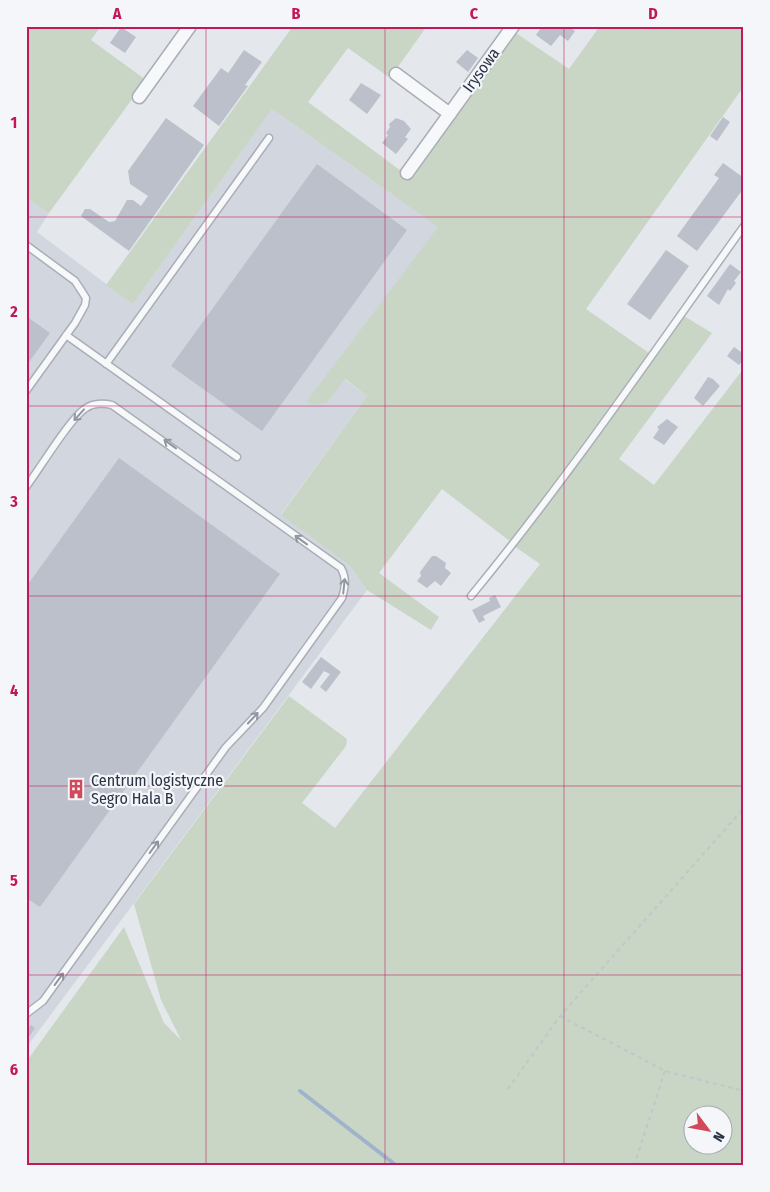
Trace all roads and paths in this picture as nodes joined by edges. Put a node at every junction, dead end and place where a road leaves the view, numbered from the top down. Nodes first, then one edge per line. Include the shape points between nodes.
1 (190, 26) edge
2 (513, 26) edge
3 (396, 74) dead end
4 (139, 97) dead end
5 (450, 114) junction
6 (269, 138) dead end
7 (407, 173) dead end
8 (744, 226) edge
9 (26, 245) edge
10 (66, 335) junction
11 (106, 364) junction
12 (26, 391) edge
13 (237, 457) dead end
14 (26, 487) edge
15 (471, 596) dead end
16 (744, 808) edge
17 (26, 1014) edge
18 (560, 1016) junction
19 (665, 1071) junction
20 (508, 1089) dead end
21 (744, 1091) edge
22 (634, 1166) edge

1 - 4 street
2 - 5 street, Irysowa
3 - 5 street
5 - 7 street, Irysowa
6 - 11 lane
8 - 15 lane via 621,397
9 - 10 lane via 83,290 85,304
10 - 11 lane
10 - 12 lane
11 - 13 lane
17 -> 14 lane via 43,1001 226,747 263,708 342,598 346,586 341,568 112,404 86,407
16 - 18 path
18 - 19 path
18 - 20 path
19 - 21 path
19 - 22 path

